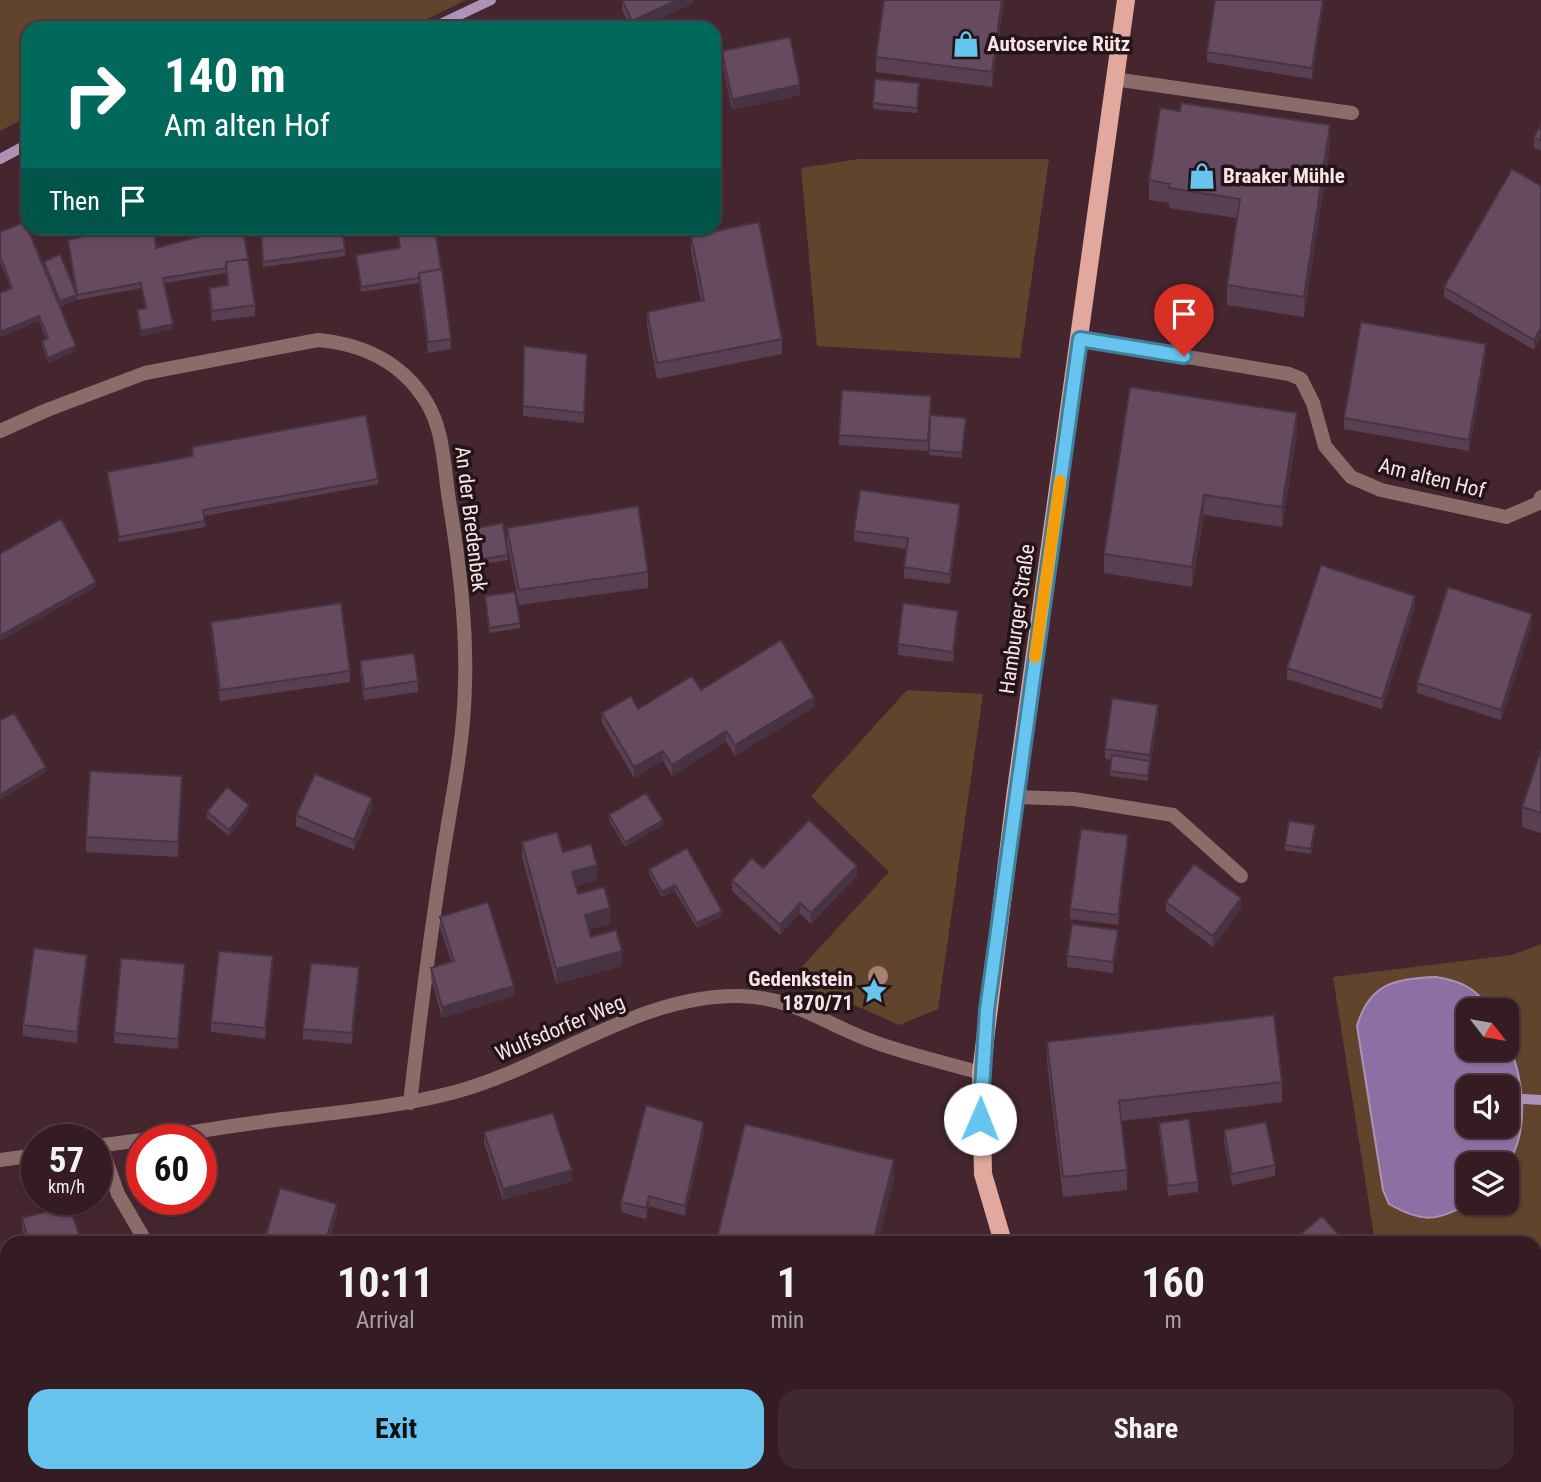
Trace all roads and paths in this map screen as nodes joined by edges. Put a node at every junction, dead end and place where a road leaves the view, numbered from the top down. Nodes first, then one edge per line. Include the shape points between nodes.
1 (1126, 0) edge
2 (1114, 79) junction
3 (1352, 113) dead end
4 (1080, 339) junction
5 (0, 432) edge
6 (1541, 497) edge
7 (1015, 797) junction
8 (1241, 876) dead end
9 (981, 1073) junction
10 (410, 1103) junction
11 (217, 1130) edge
12 (21, 1157) edge
13 (0, 1160) edge
14 (112, 1179) edge
15 (142, 1236) edge
16 (1001, 1236) edge

1 - 2 main road, Hamburger Straße
2 - 3 street
2 - 4 main road, Hamburger Straße
4 - 6 street, Am alten Hof via 1301,379 1325,446 1351,477 1381,490 1506,517 1539,503
4 - 7 main road, Hamburger Straße
5 - 10 street, An der Bredenbek via 145,373 318,340 346,342 370,351 396,367 428,404 438,427 452,514 466,641 465,686
7 - 8 street via 1074,799 1173,815
7 - 9 main road, Hamburger Straße
9 - 10 street, Wulfsdorfer Weg via 868,1040 803,1008 738,996 682,1004 631,1019 488,1082
9 - 16 main road, Hamburger Straße via 984,1174
10 - 11 street, Wulfsdorfer Weg
12 - 13 street
14 - 15 street

